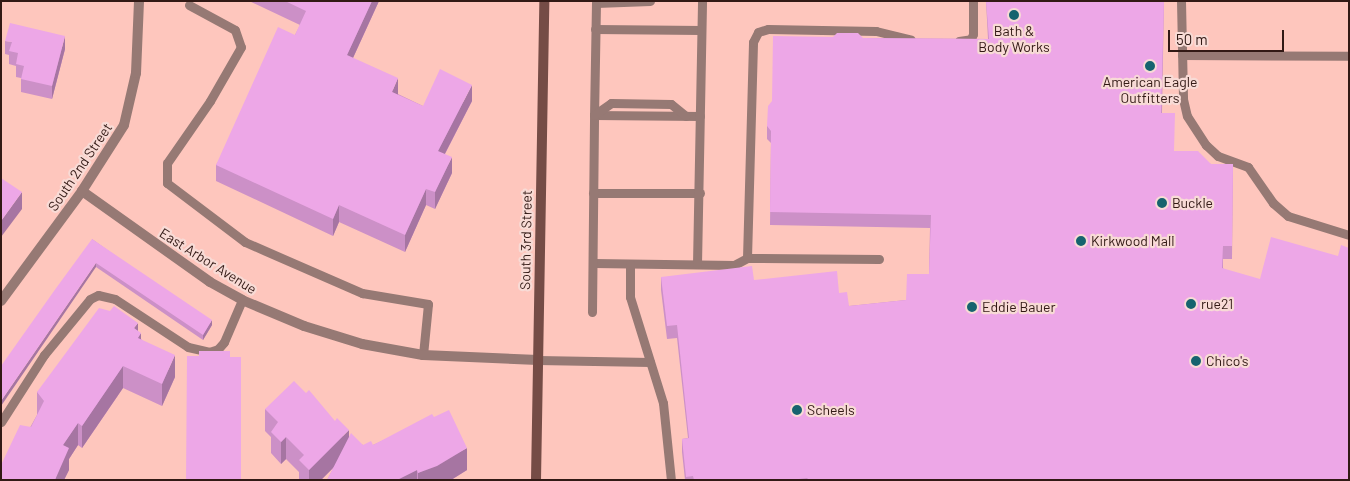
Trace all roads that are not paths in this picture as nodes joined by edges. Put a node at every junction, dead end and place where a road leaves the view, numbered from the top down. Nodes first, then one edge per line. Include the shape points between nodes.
1 (139, 1) edge
2 (544, 1) edge
3 (650, 1) edge
4 (702, 1) edge
5 (973, 1) edge
6 (1181, 1) edge
7 (189, 5) dead end
8 (595, 29) junction
9 (701, 30) junction
10 (918, 40) edge
11 (952, 41) edge
12 (1182, 54) junction
13 (1349, 56) edge
14 (594, 115) junction
15 (700, 116) junction
16 (82, 192) junction
17 (593, 193) junction
18 (700, 193) junction
19 (1349, 235) edge
20 (747, 258) junction
21 (879, 259) dead end
22 (594, 263) junction
23 (630, 264) junction
24 (697, 264) junction
25 (242, 300) junction
26 (1, 301) edge
27 (592, 312) dead end
28 (423, 355) junction
29 (538, 360) junction
30 (650, 362) junction
31 (1, 422) edge
32 (536, 480) edge
33 (671, 480) edge

1 - 16 street, South 2nd Street via 138,54 130,108 117,139
2 - 29 street, South 3rd Street
3 - 8 lane via 596,2
4 - 9 lane
5 - 11 lane via 973,34 966,41
6 - 12 lane
7 - 28 lane via 235,30 241,47 207,106 167,163 167,183 245,242 362,293 428,304
8 - 9 lane
8 - 14 lane
9 - 15 lane
10 - 20 lane via 876,31 768,29 755,36
12 - 13 lane
12 - 19 lane via 1184,108 1211,151 1248,167 1273,203 1288,216
14 - 15 lane
14 - 17 lane
15 - 18 lane
16 - 25 street, East Arbor Avenue via 172,257
16 - 26 street, South 2nd Street
17 - 18 lane
17 - 22 lane
18 - 24 lane
20 - 21 lane
20 - 24 lane via 734,265
22 - 23 lane
22 - 27 lane
23 - 24 lane
23 - 30 lane via 630,298
25 - 28 street, East Arbor Avenue via 330,335
25 - 31 lane via 224,342 209,352 188,347 115,299 98,296 90,299 44,355
28 - 29 street, East Arbor Avenue
29 - 30 lane
29 - 32 street, South 3rd Street
30 - 33 lane via 663,403

